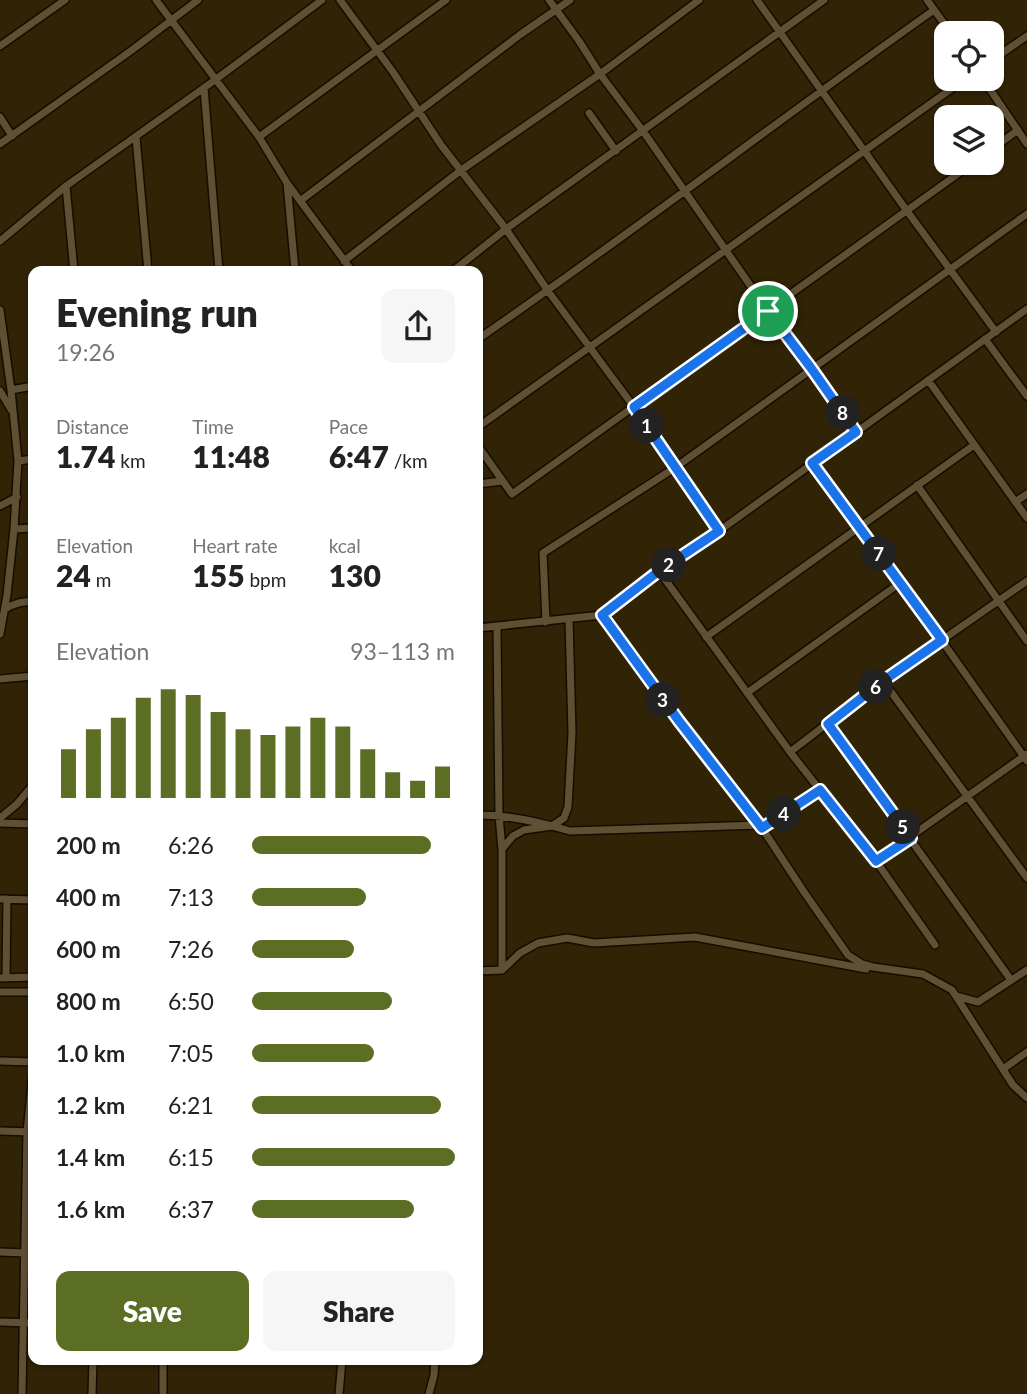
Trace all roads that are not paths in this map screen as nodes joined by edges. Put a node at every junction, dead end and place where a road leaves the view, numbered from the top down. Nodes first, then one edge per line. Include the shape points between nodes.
1 (63, 0) edge
2 (156, 0) edge
3 (198, 0) edge
4 (322, 0) edge
5 (340, 0) edge
6 (446, 0) edge
7 (549, 0) edge
8 (570, 0) edge
9 (699, 0) edge
10 (757, 0) edge
11 (824, 0) edge
12 (927, 0) edge
13 (556, 10) junction
14 (934, 10) junction
15 (171, 21) junction
16 (942, 21) edge
17 (779, 33) junction
18 (1027, 36) edge
19 (0, 46) edge
20 (376, 51) junction
21 (1004, 52) edge
22 (600, 74) junction
23 (215, 80) junction
24 (204, 88) junction
25 (821, 90) junction
26 (948, 91) edge
27 (991, 91) edge
28 (419, 111) junction
29 (589, 113) dead end
30 (0, 117) edge
31 (1018, 130) junction
32 (643, 131) junction
33 (12, 136) junction
34 (136, 137) junction
35 (259, 137) junction
36 (1004, 140) edge
37 (0, 144) edge
38 (1027, 144) edge
39 (616, 151) junction
40 (864, 152) junction
41 (460, 171) junction
42 (956, 175) edge
43 (287, 183) junction
44 (66, 186) junction
45 (684, 192) junction
46 (300, 201) junction
47 (906, 211) junction
48 (1027, 214) edge
49 (506, 229) junction
50 (0, 241) edge
51 (725, 250) junction
52 (344, 261) junction
53 (74, 266) edge
54 (148, 266) edge
55 (219, 266) edge
56 (295, 266) edge
57 (348, 266) edge
58 (459, 266) edge
59 (949, 270) junction
60 (548, 290) junction
61 (1027, 309) edge
62 (0, 310) edge
63 (768, 311) junction
64 (996, 332) junction
65 (483, 336) edge
66 (985, 340) junction
67 (589, 346) junction
68 (811, 368) junction
69 (928, 380) junction
70 (28, 387) edge
71 (11, 390) junction
72 (0, 391) edge
73 (1027, 396) edge
74 (634, 407) junction
75 (14, 414) junction
76 (483, 423) edge
77 (856, 432) junction
78 (974, 444) junction
79 (483, 453) edge
80 (28, 460) edge
81 (18, 461) junction
82 (812, 463) junction
83 (676, 467) junction
84 (502, 481) junction
85 (483, 483) edge
86 (917, 485) junction
87 (1027, 494) edge
88 (17, 497) junction
89 (1015, 502) junction
90 (0, 506) edge
91 (1027, 518) edge
92 (859, 526) junction
93 (28, 528) edge
94 (15, 529) junction
95 (719, 531) junction
96 (659, 571) junction
97 (1027, 581) edge
98 (900, 583) junction
99 (7, 594) junction
100 (0, 600) edge
101 (998, 601) junction
102 (28, 602) edge
103 (5, 609) junction
104 (602, 615) junction
105 (569, 619) junction
106 (546, 621) junction
107 (497, 626) junction
108 (483, 627) edge
109 (0, 634) edge
110 (706, 637) junction
111 (942, 640) junction
112 (1027, 641) edge
113 (28, 676) edge
114 (0, 679) edge
115 (883, 681) junction
116 (747, 693) junction
117 (828, 724) junction
118 (790, 752) junction
119 (1026, 757) edge
120 (820, 790) junction
121 (28, 791) edge
122 (967, 795) junction
123 (483, 815) edge
124 (499, 815) junction
125 (0, 818) edge
126 (0, 823) edge
127 (28, 824) edge
128 (552, 826) junction
129 (761, 827) junction
130 (911, 838) junction
131 (502, 850) junction
132 (876, 861) junction
133 (1027, 878) edge
134 (4, 899) edge
135 (28, 900) edge
136 (934, 945) dead end
137 (873, 967) junction
138 (502, 970) junction
139 (1027, 970) edge
140 (483, 971) edge
141 (28, 977) edge
142 (3, 978) edge
143 (1011, 980) junction
144 (0, 992) edge
145 (28, 992) edge
146 (956, 996) junction
147 (1027, 1052) edge
148 (0, 1061) edge
149 (28, 1062) edge
150 (1003, 1069) junction
151 (1027, 1098) edge
152 (0, 1132) edge
153 (28, 1132) edge
154 (28, 1180) edge
155 (0, 1252) edge
156 (25, 1253) junction
157 (0, 1322) edge
158 (23, 1322) junction
159 (28, 1322) edge
160 (93, 1365) edge
161 (163, 1365) edge
162 (342, 1365) edge
163 (434, 1365) edge
164 (22, 1394) edge
165 (92, 1394) edge
166 (163, 1394) edge
167 (339, 1394) edge
168 (429, 1394) edge

1 - 19 street
2 - 15 street
3 - 15 street
4 - 23 street
5 - 20 street
6 - 20 street
7 - 13 street
8 - 13 street
9 - 22 street
10 - 17 street
11 - 17 street
12 - 14 street
13 - 22 street
13 - 28 street
14 - 16 street
14 - 25 street
15 - 23 street
15 - 33 street
17 - 25 street
17 - 32 street
18 - 21 street
20 - 28 street
20 - 35 street
22 - 32 street
22 - 41 street
23 - 24 street
23 - 35 street
24 - 34 street
24 - 55 street
25 - 40 street
25 - 45 street
26 - 40 street
27 - 31 street
28 - 41 street
28 - 46 street
29 - 39 street
30 - 33 street
31 - 36 street
31 - 38 street
32 - 39 street
32 - 45 street
33 - 37 street
34 - 44 street
34 - 54 street
35 - 43 street
39 - 49 street
40 - 47 street
40 - 51 street
41 - 49 street
41 - 52 street
42 - 47 street
43 - 46 street
43 - 56 street
44 - 50 street
44 - 53 street
45 - 51 street
45 - 60 street
46 - 52 street
47 - 59 street
47 - 63 street
48 - 59 street
49 - 58 street
49 - 60 street
51 - 63 street
51 - 67 street
52 - 57 street
59 - 64 street
59 - 68 street
60 - 65 street
60 - 67 street
61 - 64 street
62 - 71 street
63 - 68 street
63 - 74 street
64 - 66 street
66 - 69 street
66 - 73 street
67 - 74 street
67 - 76 street
68 - 77 street
68 - 83 street
69 - 77 street
69 - 78 street
70 - 71 street
71 - 75 street
72 - 75 street
74 - 83 street
74 - 84 street via 512,494
75 - 81 street
77 - 82 street
78 - 86 street
78 - 89 street
79 - 84 street
80 - 81 street
81 - 88 street
82 - 92 street
82 - 95 street
83 - 95 street
83 - 106 street via 543,553
84 - 85 street
86 - 92 street
86 - 101 street
87 - 89 street
88 - 90 street
88 - 94 street
89 - 91 street
92 - 98 street
92 - 110 street
93 - 94 street
94 - 99 street
95 - 96 street
96 - 104 street
96 - 110 street
97 - 101 street
98 - 111 street
98 - 116 street
99 - 100 street
99 - 103 street
101 - 111 street
101 - 112 street
102 - 103 street
103 - 109 street
104 - 105 street
104 - 129 street
105 - 106 street
105 - 128 street via 572,733 568,807 564,818
106 - 107 street
107 - 108 street
107 - 124 street
110 - 116 street
111 - 115 street
111 - 119 street
113 - 114 street
115 - 117 street
115 - 122 street
116 - 118 street
117 - 118 street
117 - 130 street
118 - 120 street
119 - 122 street
120 - 129 street
120 - 132 street
121 - 125 street
122 - 130 street
122 - 133 street
123 - 124 street
124 - 128 street
124 - 131 street
126 - 127 street
128 - 129 street via 569,831
128 - 131 street via 524,830
129 - 137 street via 848,955
130 - 132 street
130 - 143 street
131 - 138 street
132 - 136 street
134 - 135 street
134 - 142 street
137 - 138 street via 863,969 695,937 594,943 567,938 538,943
137 - 146 street via 923,974
138 - 140 street
139 - 143 street
141 - 142 street
143 - 146 street via 978,1002
144 - 145 street
146 - 150 street
147 - 150 street
148 - 149 street
150 - 151 street
152 - 153 street
154 - 156 street
155 - 156 street
156 - 158 street
157 - 158 street
158 - 159 street
158 - 164 street
160 - 165 street
161 - 166 street
162 - 167 street
163 - 168 street

